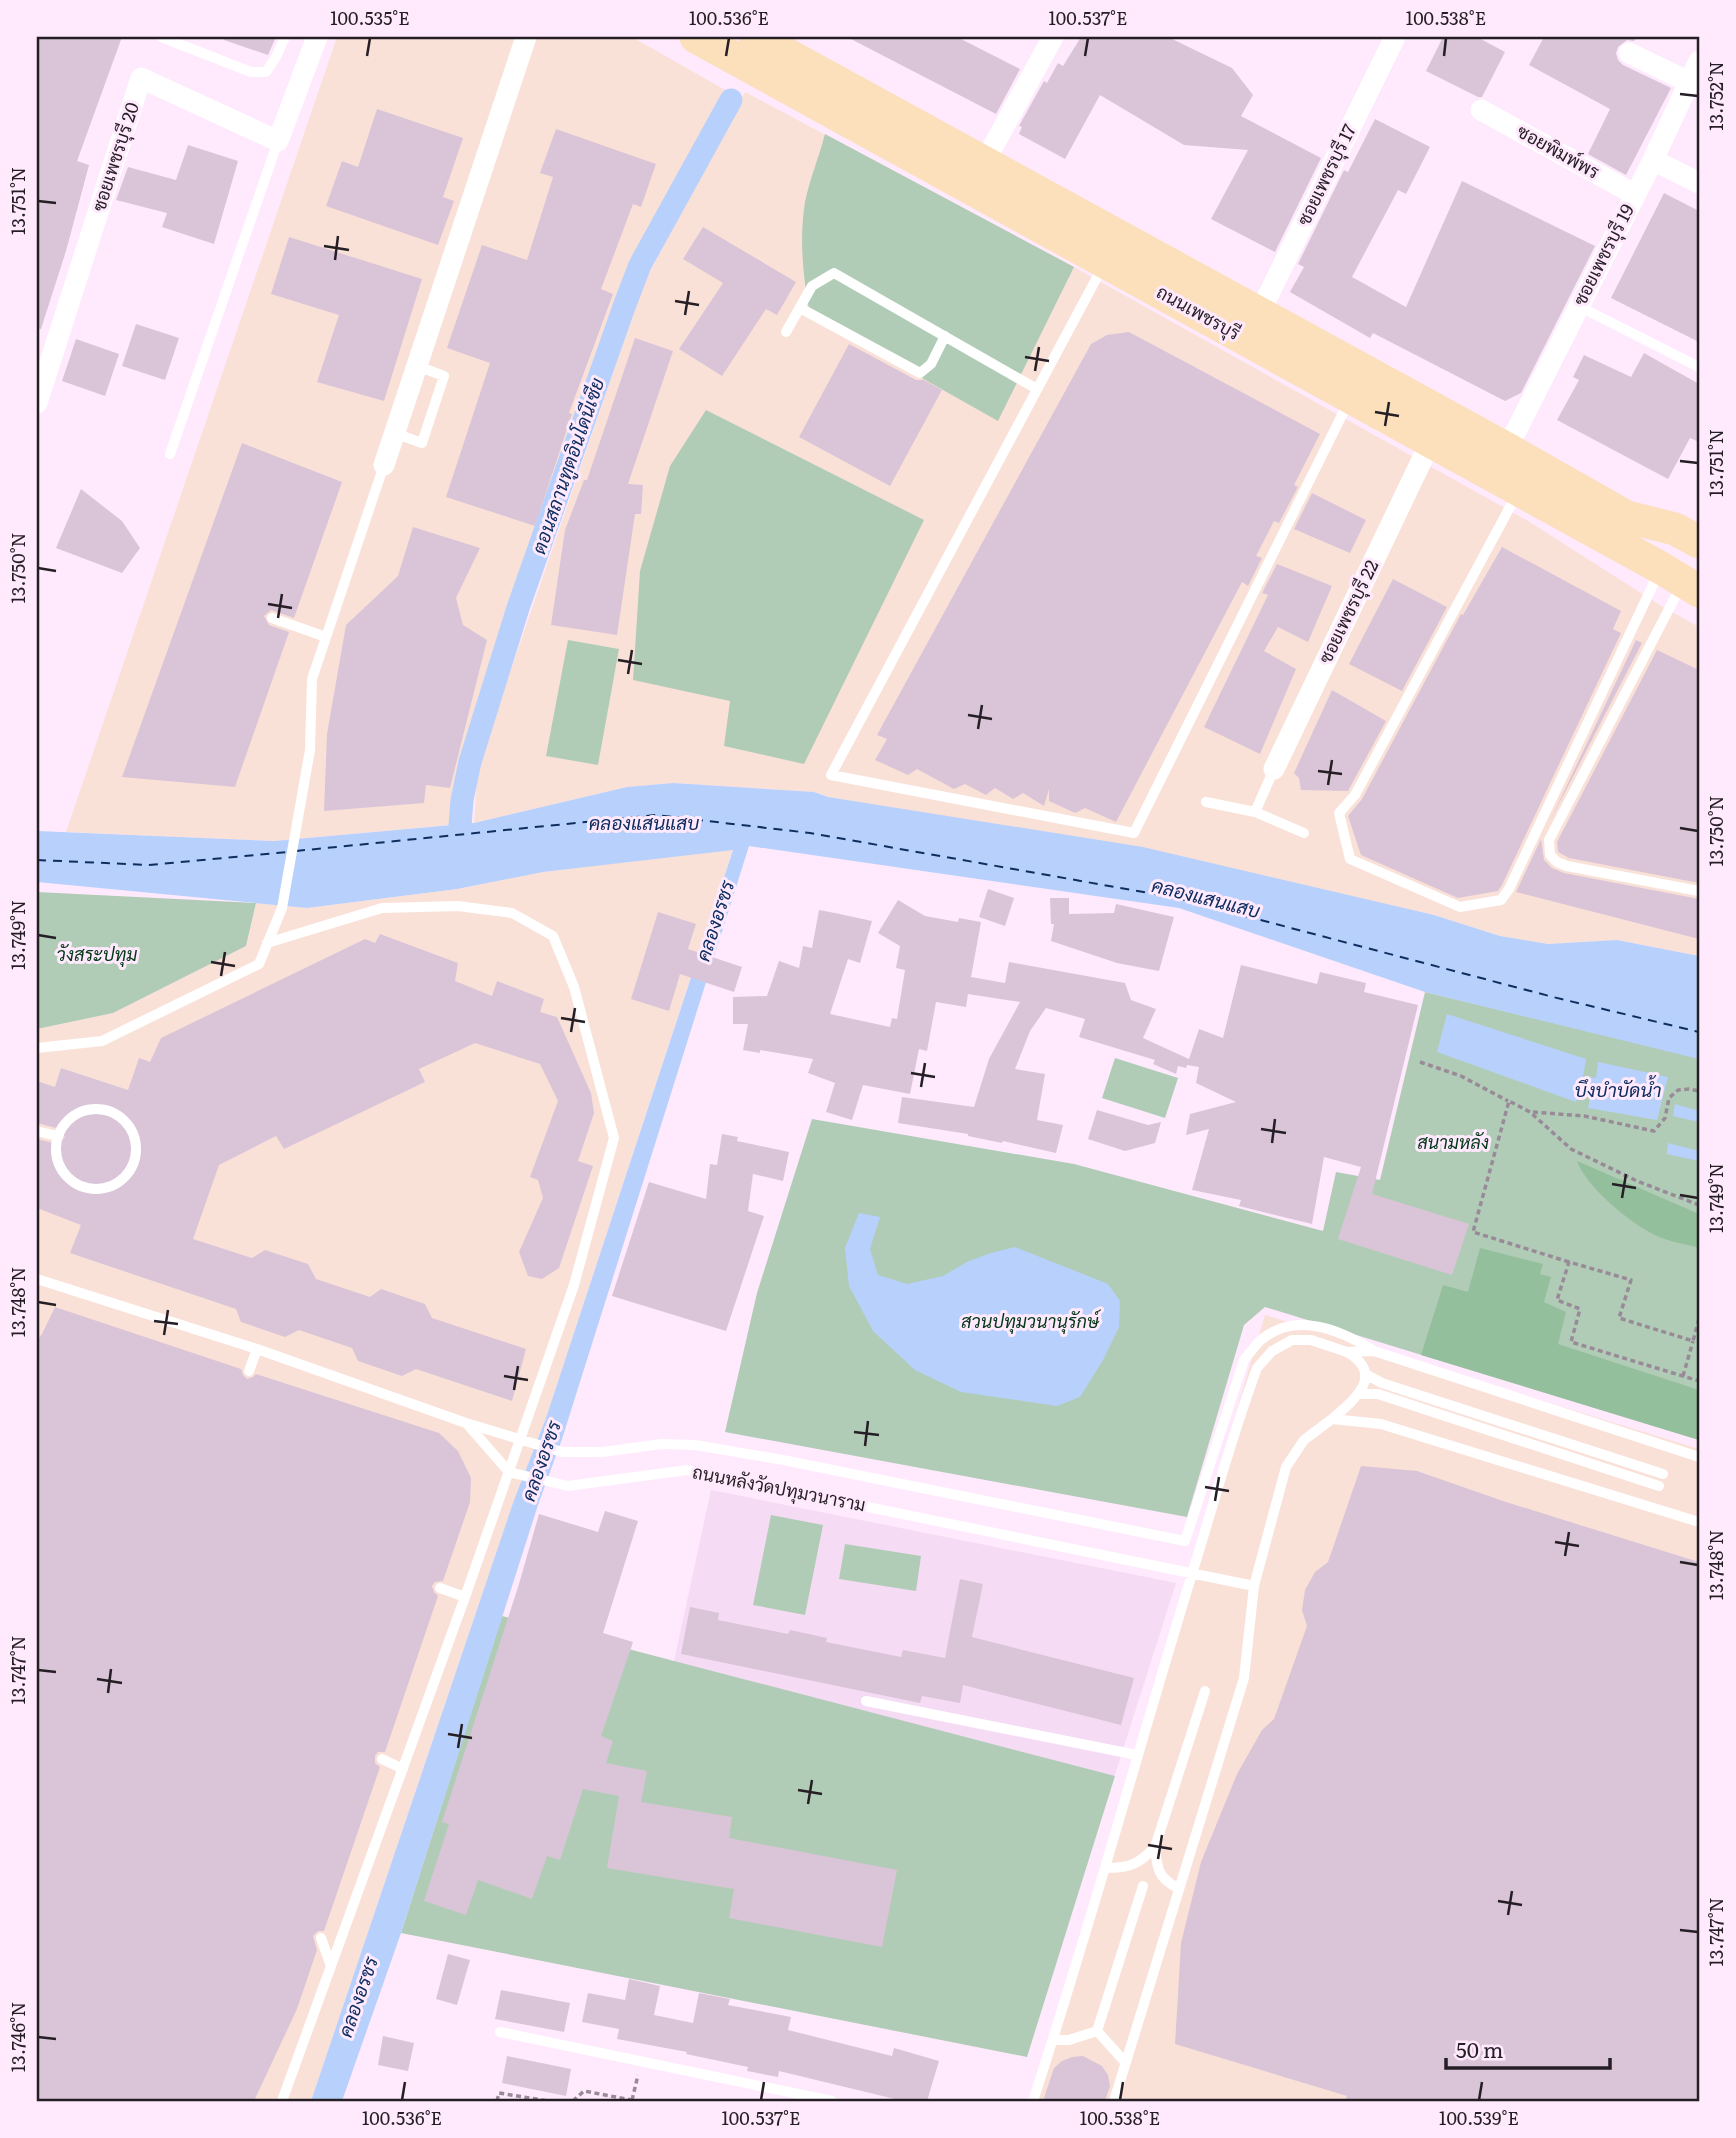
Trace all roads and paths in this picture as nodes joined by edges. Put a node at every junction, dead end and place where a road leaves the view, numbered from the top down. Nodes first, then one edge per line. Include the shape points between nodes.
1 (161, 37) edge
2 (285, 37) edge
3 (317, 37) edge
4 (526, 37) edge
5 (696, 37) edge
6 (755, 37) edge
7 (1053, 37) edge
8 (1395, 37) edge
9 (1629, 53) dead end
10 (1699, 61) edge
11 (1689, 82) junction
12 (1481, 110) dead end
13 (278, 141) junction
14 (1653, 160) junction
15 (984, 163) junction
16 (1699, 183) edge
17 (1634, 194) junction
18 (1105, 262) junction
19 (1578, 306) junction
20 (800, 308) junction
21 (1259, 314) junction
22 (786, 332) dead end
23 (944, 336) junction
24 (417, 366) junction
25 (1699, 367) edge
26 (1037, 389) junction
27 (1351, 397) junction
28 (37, 403) edge
29 (394, 433) junction
30 (1428, 448) junction
31 (1507, 449) junction
32 (170, 454) dead end
33 (384, 465) joint
34 (1520, 490) junction
35 (1699, 542) edge
36 (1681, 580) edge
37 (272, 618) dead end
38 (326, 637) junction
39 (1274, 769) joint
40 (1206, 802) dead end
41 (1255, 812) junction
42 (1304, 833) dead end
43 (1699, 891) edge
44 (267, 943) junction
45 (37, 1048) edge
46 (1420, 1062) dead end
47 (1699, 1091) edge
48 (1508, 1101) junction
49 (1530, 1112) junction
50 (37, 1131) edge
51 (57, 1136) junction
52 (1699, 1205) edge
53 (1569, 1262) junction
54 (37, 1279) edge
55 (1699, 1319) edge
56 (1693, 1341) junction
57 (257, 1349) junction
58 (1374, 1351) junction
59 (1346, 1352) junction
60 (249, 1371) dead end
61 (1365, 1374) junction
62 (1683, 1376) junction
63 (1699, 1381) edge
64 (1361, 1394) junction
65 (1332, 1419) junction
66 (466, 1423) junction
67 (520, 1440) junction
68 (1699, 1457) edge
69 (509, 1472) junction
70 (1663, 1474) dead end
71 (1659, 1486) dead end
72 (1699, 1522) edge
73 (1192, 1574) junction
74 (1254, 1586) junction
75 (440, 1588) dead end
76 (465, 1597) junction
77 (1205, 1691) dead end
78 (866, 1701) dead end
79 (1137, 1755) junction
80 (382, 1759) dead end
81 (403, 1769) junction
82 (1155, 1847) junction
83 (1106, 1868) junction
84 (1143, 1886) dead end
85 (1178, 1888) junction
86 (321, 1938) dead end
87 (331, 1966) junction
88 (1097, 2031) junction
89 (500, 2032) dead end
90 (1053, 2040) junction
91 (641, 2061) junction
92 (1125, 2062) junction
93 (282, 2101) edge
94 (497, 2101) edge
95 (548, 2101) edge
96 (573, 2101) edge
97 (635, 2101) edge
98 (832, 2101) edge
99 (1033, 2101) edge
100 (1114, 2101) edge

1 - 2 lane via 251,72 266,72
3 - 13 street
4 - 24 street
5 - 18 main road, ถนนเพชรบุรี
6 - 15 main road, ถนนเพชรบุรี via 790,50
7 - 15 street
8 - 21 street, ซอยเพชรบุรี 17
9 - 11 street
10 - 11 street, ซอยเพชรบุรี 19
11 - 14 street, ซอยเพชรบุรี 19
12 - 17 street, ซอยพิมพ์พร
13 - 28 street, ซอยเพชรบุรี 20 via 141,78
13 - 32 lane
14 - 16 street
14 - 17 street, ซอยเพชรบุรี 19
15 - 21 main road, ถนนเพชรบุรี
17 - 19 street, ซอยเพชรบุรี 19
18 - 26 lane
18 - 27 main road, ถนนเพชรบุรี
19 - 25 lane
19 - 31 street, ซอยเพชรบุรี 19
20 - 22 lane
20 - 23 lane via 812,286 834,273
20 - 23 lane via 920,373 932,364
21 - 31 main road, ถนนเพชรบุรี
23 - 26 lane
24 - 29 street
24 - 29 lane via 444,376 422,443
26 - 27 lane via 831,775 1134,833
27 - 30 main road, ถนนเพชรบุรี
29 - 33 street
30 - 34 main road, ถนนเพชรบุรี
30 - 39 street, ซอยเพชรบุรี 22
31 - 35 main road, ถนนเพชรบุรี via 1627,517 1675,529
33 - 38 lane
34 - 36 main road, ถนนเพชรบุรี
34 - 36 lane via 1355,794 1339,813 1350,859 1460,907 1501,900
36 - 43 lane via 1549,840 1550,855 1567,866
37 - 38 lane
38 - 44 lane via 312,680 310,750 282,908
39 - 41 lane
40 - 41 lane
41 - 42 lane
44 - 45 lane via 259,964 102,1041
44 - 67 lane via 382,908 458,906 512,913 553,936 574,987 614,1138 574,1285
46 - 48 path via 1461,1076
47 - 49 path via 1678,1090 1669,1098 1664,1118 1654,1131 1584,1116
48 - 49 path
48 - 53 path via 1473,1232
49 - 52 path via 1572,1149
50 - 51 lane
51 - 51 lane via 63,1124 86,1109 112,1112 132,1130 136,1143 132,1169 112,1186 86,1188 74,1183 57,1163
53 - 56 path via 1631,1280 1619,1318
53 - 62 path via 1557,1300 1580,1309 1571,1342
54 - 57 lane, ถนนหลังวัดปทุมวนาราม
55 - 56 path
56 - 62 path
57 - 60 lane
57 - 66 lane, ถนนหลังวัดปทุมวนาราม
58 - 59 lane
58 - 67 lane, ถนนหลังวัดปทุมวนาราม via 1352,1337 1313,1325 1288,1325 1262,1339 1244,1360 1185,1541 707,1447 661,1444 562,1452
58 - 68 lane
59 - 61 lane via 1358,1359
59 - 73 lane via 1311,1340 1292,1340 1272,1351 1257,1368
61 - 64 lane
61 - 70 lane
62 - 63 path
64 - 65 lane
64 - 71 lane via 1378,1394
65 - 72 lane via 1381,1424
65 - 74 lane via 1304,1440 1286,1467
66 - 67 lane, ถนนหลังวัดปทุมวนาราม
66 - 69 lane
67 - 69 lane
69 - 73 lane, ถนนหลังวัดปทุมวนาราม via 568,1486 687,1471
69 - 76 lane
73 - 74 lane, ถนนหลังวัดปทุมวนาราม
73 - 79 lane
74 - 85 lane via 1244,1678
75 - 76 lane
76 - 81 lane
77 - 82 lane
78 - 79 lane
79 - 83 lane
80 - 81 lane
81 - 87 lane
82 - 83 lane via 1143,1860 1125,1868
82 - 85 lane via 1157,1868 1165,1881
83 - 90 lane
84 - 88 lane
85 - 92 lane
86 - 87 lane
87 - 93 lane
88 - 90 lane
88 - 92 lane
89 - 91 lane
90 - 99 lane
91 - 97 path
91 - 98 lane
92 - 100 lane
94 - 95 path via 499,2094
96 - 97 path via 584,2091

